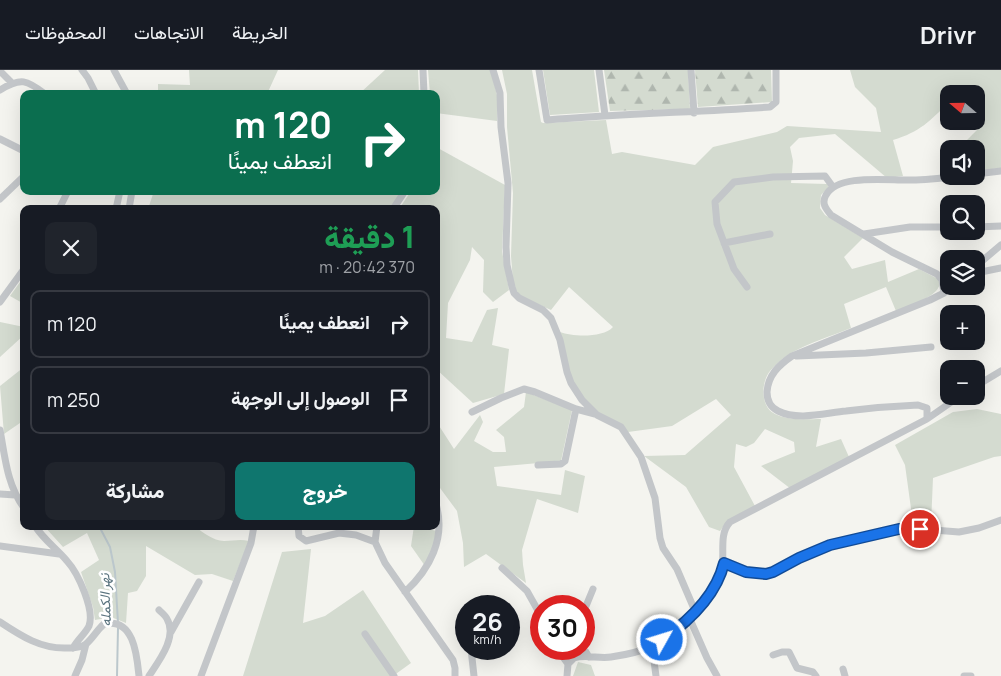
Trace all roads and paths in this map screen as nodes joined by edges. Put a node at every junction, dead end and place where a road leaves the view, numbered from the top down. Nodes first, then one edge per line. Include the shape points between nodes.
1 (82, 70) edge
2 (114, 70) edge
3 (423, 70) edge
4 (493, 70) edge
5 (539, 70) edge
6 (599, 70) edge
7 (691, 70) edge
8 (776, 70) edge
9 (0, 71) edge
10 (12, 83) junction
11 (0, 90) edge
12 (39, 90) edge
13 (94, 90) edge
14 (125, 90) edge
15 (424, 90) edge
16 (694, 112) junction
17 (605, 115) junction
18 (0, 139) edge
19 (20, 149) edge
20 (1001, 171) edge
21 (985, 173) edge
22 (940, 178) edge
23 (20, 180) edge
24 (833, 187) junction
25 (0, 199) edge
26 (985, 226) edge
27 (1001, 226) edge
28 (940, 227) edge
29 (879, 232) junction
30 (770, 234) dead end
31 (864, 234) junction
32 (874, 241) junction
33 (724, 242) junction
34 (1001, 245) edge
35 (985, 258) edge
36 (1001, 268) edge
37 (985, 271) edge
38 (20, 273) edge
39 (940, 278) edge
40 (747, 287) dead end
41 (2, 291) edge
42 (940, 295) edge
43 (0, 302) edge
44 (930, 348) dead end
45 (792, 356) junction
46 (1001, 371) edge
47 (985, 381) edge
48 (947, 405) edge
49 (576, 409) junction
50 (472, 412) dead end
51 (597, 414) junction
52 (927, 419) junction
53 (0, 430) edge
54 (1, 450) edge
55 (538, 465) dead end
56 (0, 494) edge
57 (15, 495) junction
58 (20, 502) edge
59 (1001, 520) edge
60 (38, 530) edge
61 (253, 530) edge
62 (298, 530) edge
63 (376, 530) edge
64 (438, 530) edge
65 (45, 538) junction
66 (375, 542) junction
67 (0, 546) edge
68 (40, 550) junction
69 (60, 554) junction
70 (724, 563) junction
71 (502, 568) dead end
72 (199, 582) dead end
73 (594, 589) dead end
74 (405, 592) junction
75 (591, 595) edge
76 (530, 596) edge
77 (159, 610) dead end
78 (692, 614) junction
79 (0, 622) edge
80 (365, 634) dead end
81 (170, 635) junction
82 (86, 644) junction
83 (652, 646) junction
84 (73, 648) junction
85 (774, 655) dead end
86 (595, 657) edge
87 (472, 660) edge
88 (565, 660) edge
89 (573, 660) edge
90 (568, 664) junction
91 (76, 676) edge
92 (139, 676) edge
93 (150, 676) edge
94 (201, 676) edge
95 (394, 676) edge
96 (455, 676) edge
97 (474, 676) edge
98 (567, 676) edge
99 (656, 676) edge
100 (717, 676) edge
101 (816, 676) edge
102 (964, 676) edge
103 (971, 676) edge

1 - 13 street
2 - 14 street
3 - 15 street
4 - 51 street via 500,93 508,175 506,247 512,287 519,298 543,310 551,318 571,383 586,406
5 - 17 street via 546,120
6 - 17 street
7 - 16 street
8 - 16 street via 775,105
9 - 10 street
10 - 11 street
10 - 12 street via 28,82
16 - 17 street
18 - 19 street
20 - 21 street
22 - 24 street via 853,180
23 - 25 street
24 - 31 street via 824,199 824,205 835,218
24 - 33 street via 825,176 734,182 715,202 717,224
26 - 27 street
28 - 29 street
29 - 31 street
29 - 32 street
30 - 33 street
31 - 32 street
32 - 39 street
33 - 40 street via 734,269
34 - 35 street
36 - 37 street
38 - 41 street
41 - 43 street
42 - 45 street
44 - 45 street
45 - 52 street via 779,366 768,382 768,399 778,411 803,415 918,405 927,408
46 - 47 street
48 - 52 street
49 - 50 street via 524,390
49 - 51 street
49 - 55 street via 563,463
51 - 78 street via 621,427 642,457 655,498 663,548 677,569
52 - 70 street via 730,522 723,535
53 - 54 street
54 - 57 street
56 - 57 street
57 - 58 street
59 - 70 street via 959,532 908,528 890,530 830,545 766,574 746,572
60 - 65 street
61 - 94 street
62 - 66 street via 304,540 339,532
63 - 66 street
64 - 74 street via 433,554 418,580
65 - 68 street
65 - 69 street
66 - 74 street
67 - 68 street
68 - 69 street
69 - 84 street via 75,572 90,611 89,625
70 - 78 street via 709,597
71 - 76 street
72 - 81 street
73 - 75 street
74 - 96 street via 453,660
77 - 81 street via 167,619
78 - 83 street
78 - 100 street via 707,658
79 - 84 street via 38,644
80 - 95 street
81 - 93 street
82 - 84 street
82 - 91 street
82 - 92 street via 104,624 116,623 134,642
83 - 86 street via 610,658
83 - 99 street
85 - 101 street via 789,652 797,668 812,671
87 - 97 street
88 - 90 street
89 - 90 street
90 - 98 street
102 - 103 street

